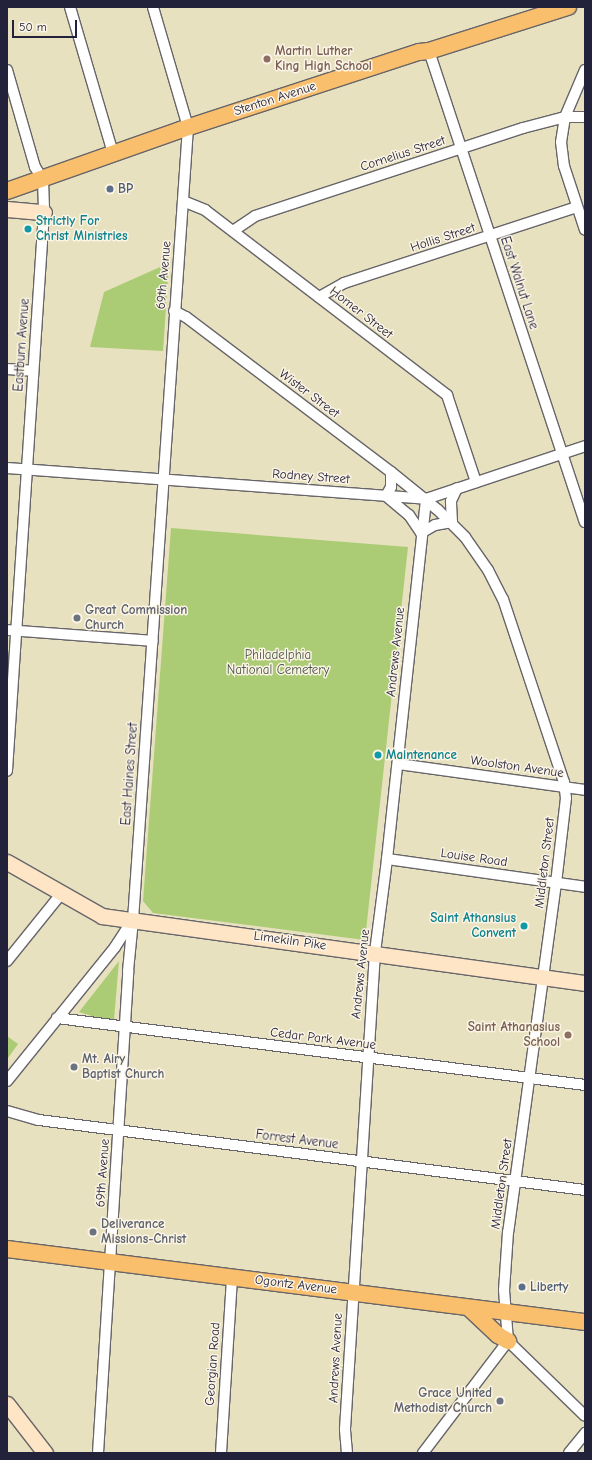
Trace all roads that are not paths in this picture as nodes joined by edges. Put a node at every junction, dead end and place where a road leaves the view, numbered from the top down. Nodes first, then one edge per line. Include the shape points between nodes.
1 (70, 7) edge
2 (153, 7) edge
3 (568, 7) edge
4 (429, 51) junction
5 (7, 70) edge
6 (585, 70) edge
7 (566, 117) junction
8 (585, 117) edge
9 (188, 127) junction
10 (461, 148) junction
11 (113, 153) junction
12 (43, 180) junction
13 (9, 189) edge
14 (183, 201) junction
15 (577, 207) junction
16 (7, 209) edge
17 (44, 212) junction
18 (585, 230) edge
19 (233, 231) junction
20 (490, 236) junction
21 (320, 297) junction
22 (174, 311) junction
23 (7, 369) edge
24 (33, 371) junction
25 (167, 425) joint
26 (585, 446) edge
27 (562, 453) junction
28 (7, 468) edge
29 (28, 470) junction
30 (391, 472) junction
31 (163, 478) junction
32 (476, 482) junction
33 (457, 488) junction
34 (386, 496) junction
35 (426, 499) junction
36 (452, 522) junction
37 (585, 522) edge
38 (421, 533) junction
39 (11, 631) edge
40 (153, 641) junction
41 (9, 712) edge
42 (398, 764) junction
43 (7, 771) edge
44 (565, 787) junction
45 (585, 790) edge
46 (388, 859) junction
47 (7, 862) edge
48 (556, 882) junction
49 (585, 887) edge
50 (61, 894) junction
51 (133, 920) junction
52 (374, 952) junction
53 (7, 961) edge
54 (544, 976) junction
55 (585, 983) edge
56 (57, 1018) junction
57 (124, 1027) junction
58 (367, 1058) junction
59 (530, 1079) junction
60 (7, 1080) edge
61 (585, 1085) edge
62 (7, 1111) edge
63 (118, 1130) junction
64 (361, 1161) junction
65 (516, 1181) junction
66 (585, 1190) edge
67 (7, 1249) edge
68 (110, 1261) junction
69 (232, 1277) junction
70 (353, 1293) junction
71 (469, 1308) junction
72 (506, 1313) junction
73 (585, 1322) edge
74 (508, 1340) junction
75 (7, 1404) edge
76 (585, 1416) edge
77 (585, 1434) edge
78 (44, 1453) edge
79 (98, 1453) edge
80 (221, 1453) edge
81 (347, 1453) edge
82 (423, 1453) edge
83 (569, 1453) edge

1 - 11 street
2 - 9 street
3 - 4 main road, Stenton Avenue
4 - 9 main road, Stenton Avenue via 419,52
4 - 10 street, East Walnut Lane
5 - 12 street, Eastburn Avenue via 35,167
6 - 7 street
7 - 8 street, Cornelius Street
7 - 10 street, Cornelius Street
7 - 15 street via 562,130 561,155
9 - 11 main road, Stenton Avenue
9 - 14 street, 69th Avenue
10 - 19 street, Cornelius Street via 255,216
10 - 20 street, East Walnut Lane
11 - 12 main road, Stenton Avenue
12 - 13 main road, Stenton Avenue
12 - 17 street, Eastburn Avenue
14 - 19 street, Homer Street via 205,210
14 - 22 street, 69th Avenue
15 - 18 street
15 - 20 street, Hollis Street
16 - 17 street
17 - 24 street, Eastburn Avenue
19 - 21 street, Homer Street
20 - 21 street, Hollis Street via 344,284
20 - 27 street, East Walnut Lane
21 - 32 street, Homer Street via 447,395
22 - 25 street, 69th Avenue
22 - 30 street, Wister Street via 186,317
23 - 24 street
24 - 29 street, Eastburn Avenue
25 - 31 street, East Haines Street
26 - 27 street, Rodney Street
27 - 32 street, Rodney Street
27 - 37 street, East Walnut Lane
28 - 29 street, Rodney Street
29 - 31 street, Rodney Street
29 - 39 street, Eastburn Avenue
30 - 34 street via 391,487
30 - 35 street, Wister Street
31 - 34 street, Rodney Street
31 - 40 street, East Haines Street
32 - 33 street, Rodney Street
33 - 35 street, Rodney Street
33 - 36 street via 451,501
34 - 35 street, Rodney Street
34 - 38 street via 403,508
35 - 36 street, Middleton Street
35 - 38 street, Andrews Avenue
36 - 38 street via 434,525
36 - 44 street, Middleton Street via 476,550 503,599
38 - 42 street, Andrews Avenue
39 - 40 street
39 - 41 street, Eastburn Avenue
40 - 51 street, East Haines Street
41 - 43 street, Eastburn Avenue
42 - 44 street, Woolston Avenue
42 - 46 street, Andrews Avenue
44 - 45 street, Woolston Avenue
44 - 48 street, Middleton Street
46 - 48 street, Louise Road
46 - 52 street, Andrews Avenue
47 - 50 street, Limekiln Pike
48 - 49 street, Louise Road
48 - 54 street, Middleton Street
50 - 51 street, Limekiln Pike via 102,916
50 - 53 street
51 - 52 street, Limekiln Pike
51 - 56 street, East Haines Street via 115,947
51 - 57 street, 69th Avenue
52 - 54 street, Limekiln Pike
52 - 58 street, Andrews Avenue
54 - 55 street, Limekiln Pike
54 - 59 street, Middleton Street
56 - 57 street, Cedar Park Avenue
56 - 60 street, East Haines Street
57 - 58 street, Cedar Park Avenue
57 - 63 street, 69th Avenue
58 - 59 street, Cedar Park Avenue
58 - 64 street, Andrews Avenue
59 - 61 street, Cedar Park Avenue
59 - 65 street, Middleton Street
62 - 63 street, Forrest Avenue via 39,1120
63 - 64 street, Forrest Avenue
63 - 68 street, 69th Avenue
64 - 65 street, Forrest Avenue
64 - 70 street, Andrews Avenue
65 - 66 street, Forrest Avenue
65 - 72 street, Middleton Street via 504,1290
67 - 68 main road, Ogontz Avenue
68 - 69 main road, Ogontz Avenue
68 - 79 street, 69th Avenue
69 - 70 main road, Ogontz Avenue
69 - 80 street, Georgian Road
70 - 71 main road, Ogontz Avenue
70 - 81 street, Andrews Avenue via 345,1429
71 - 72 main road, Ogontz Avenue
71 - 74 main road via 498,1335
72 - 73 main road, Ogontz Avenue
72 - 74 street, Middleton Street
74 - 76 street
74 - 82 street
75 - 78 street
77 - 83 street

